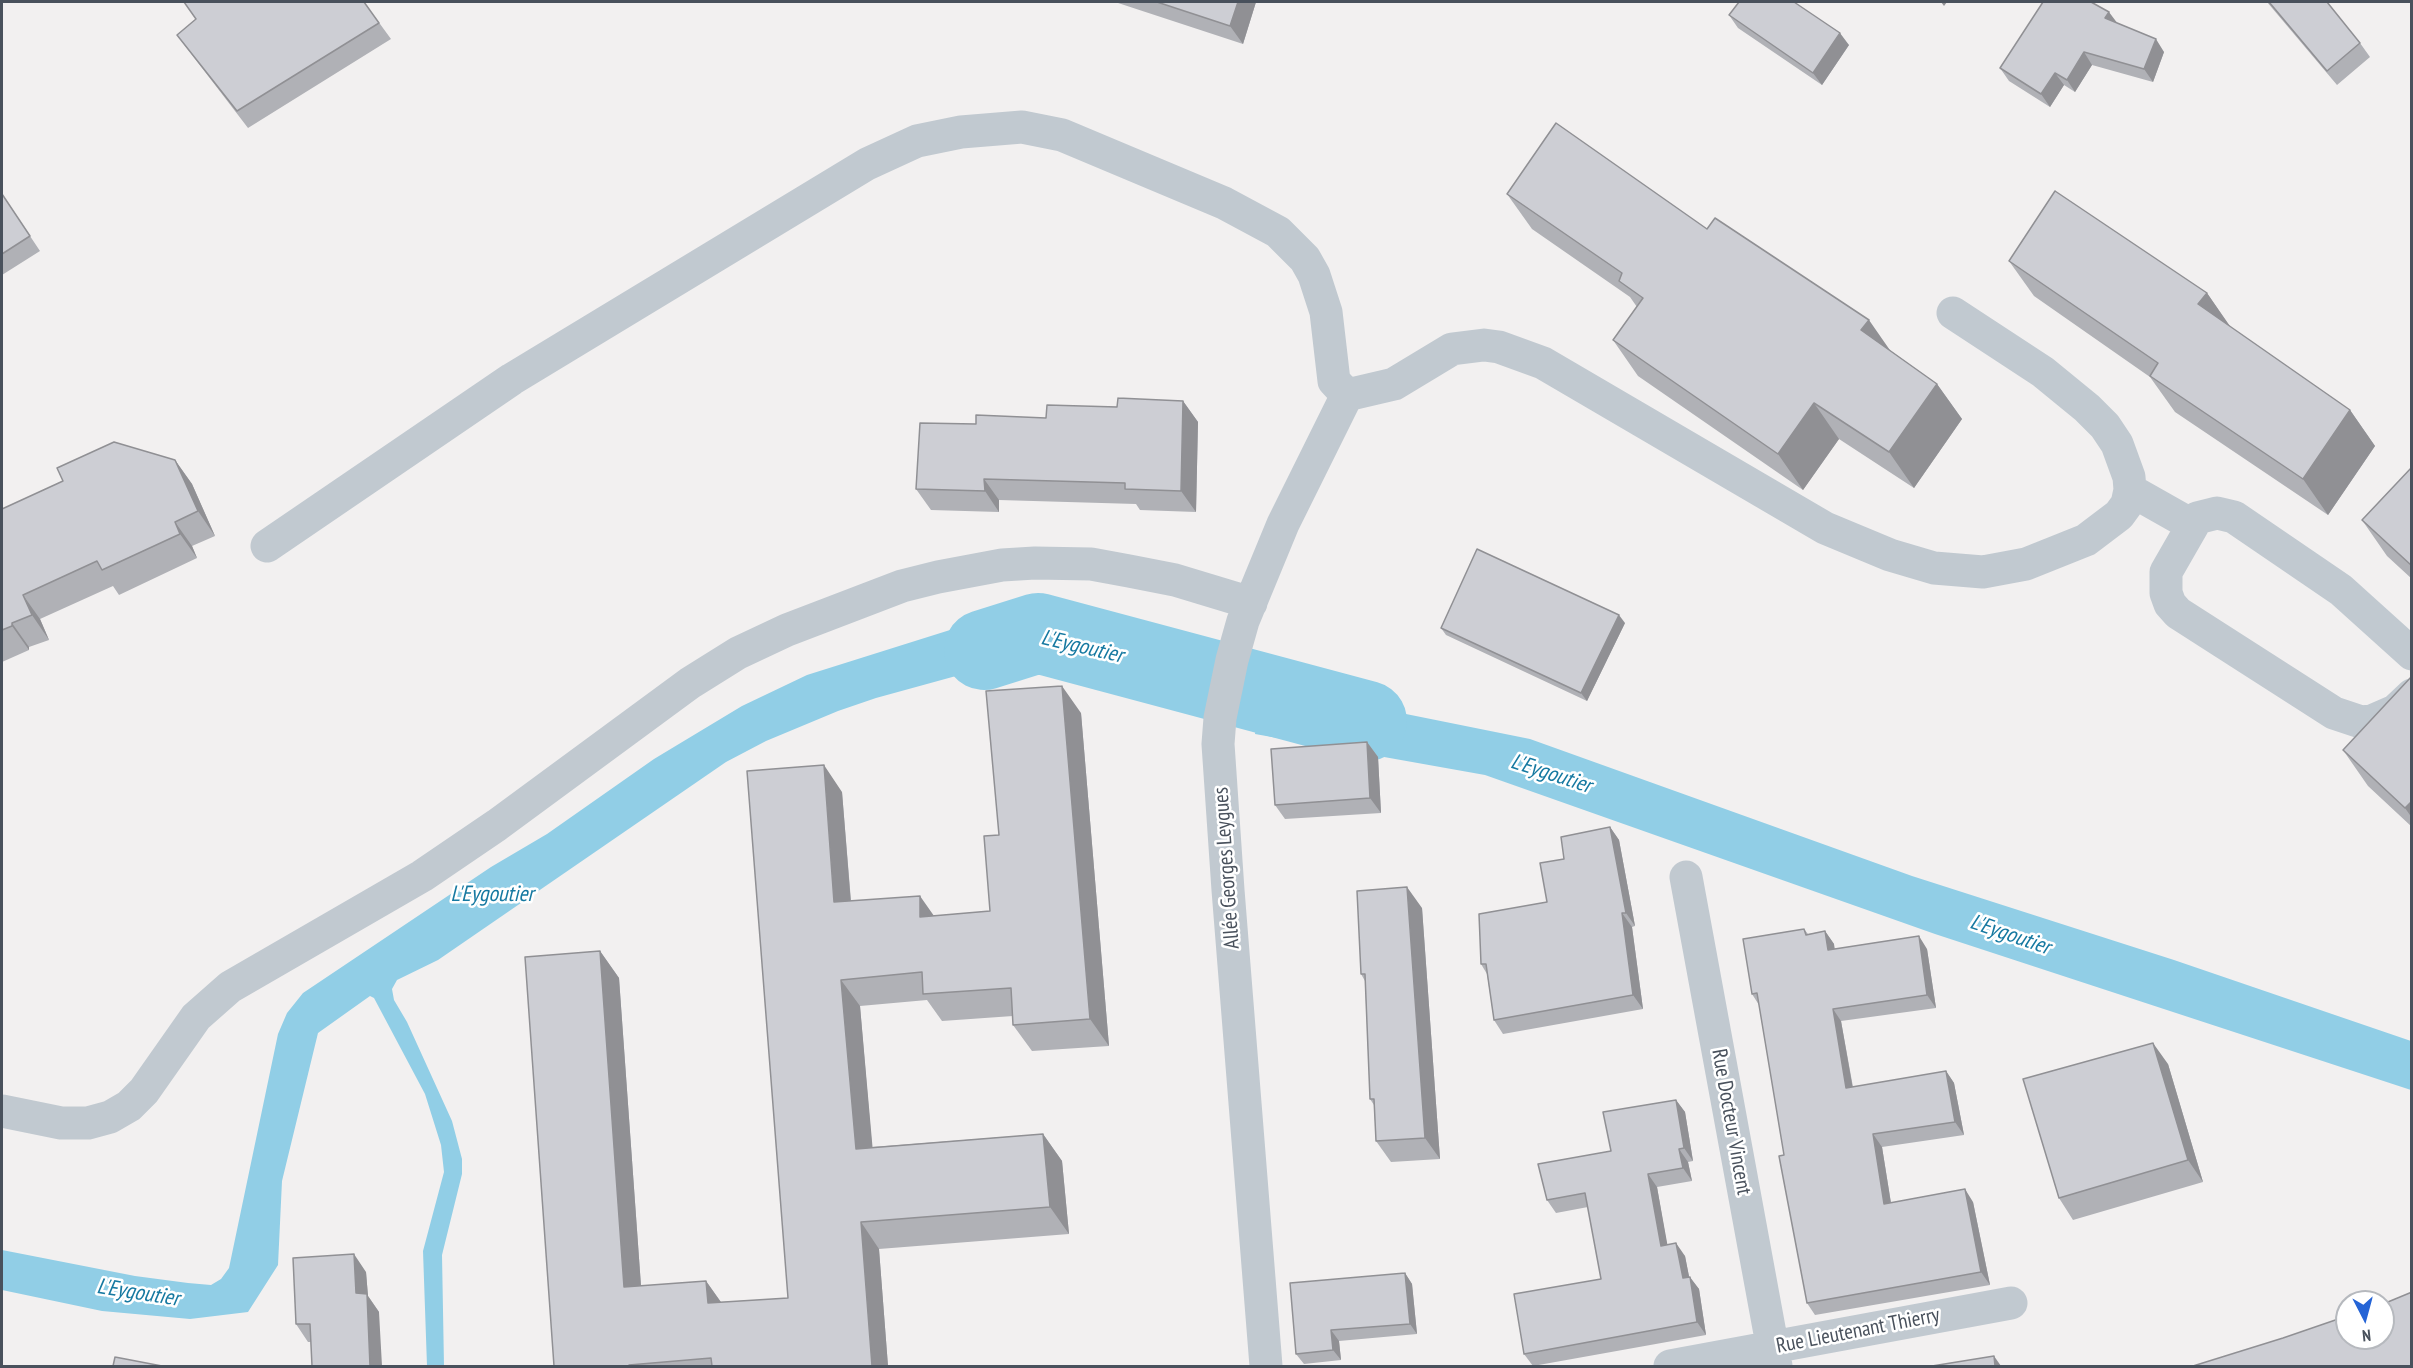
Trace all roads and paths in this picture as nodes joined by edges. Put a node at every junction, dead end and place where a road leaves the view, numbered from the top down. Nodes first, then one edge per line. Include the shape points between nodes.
1 (1953, 313) dead end
2 (1347, 394) junction
3 (2130, 490) junction
4 (2192, 525) junction
5 (267, 546) dead end
6 (1251, 603) junction
7 (2412, 654) edge
8 (2412, 695) edge
9 (1686, 877) dead end
10 (2, 1111) edge
11 (2011, 1303) dead end
12 (1774, 1357) edge
13 (1266, 1366) edge
14 (1670, 1366) edge

1 - 3 street via 2043,372 2105,426 2124,461
2 - 3 street via 1394,384 1452,349 1484,345 1516,352 1543,363 1665,432 1825,528 1868,547 1934,568 1983,572 2004,569 2066,548 2086,540 2119,515
2 - 5 street via 1334,381 1326,312 1314,275 1305,259 1278,232 1224,203 1062,135 1022,127 960,132 917,141 857,171 512,379
2 - 6 street, Allée Georges Leygues via 1283,524
3 - 4 street
4 - 7 street via 2201,516 2217,513 2244,521 2341,590
4 - 8 street via 2166,572 2166,593 2178,613 2278,679 2348,719 2372,721 2395,711
6 - 10 street via 1129,571 1063,562 1024,563 902,586 787,630 738,653 690,683 422,876 230,987 196,1017 129,1106 88,1123
6 - 13 street, Allée Georges Leygues via 1232,660 1218,744
9 - 12 street, Rue Docteur Vincent
11 - 12 street, Rue Lieutenant Thierry
12 - 14 street, Rue Lieutenant Thierry

